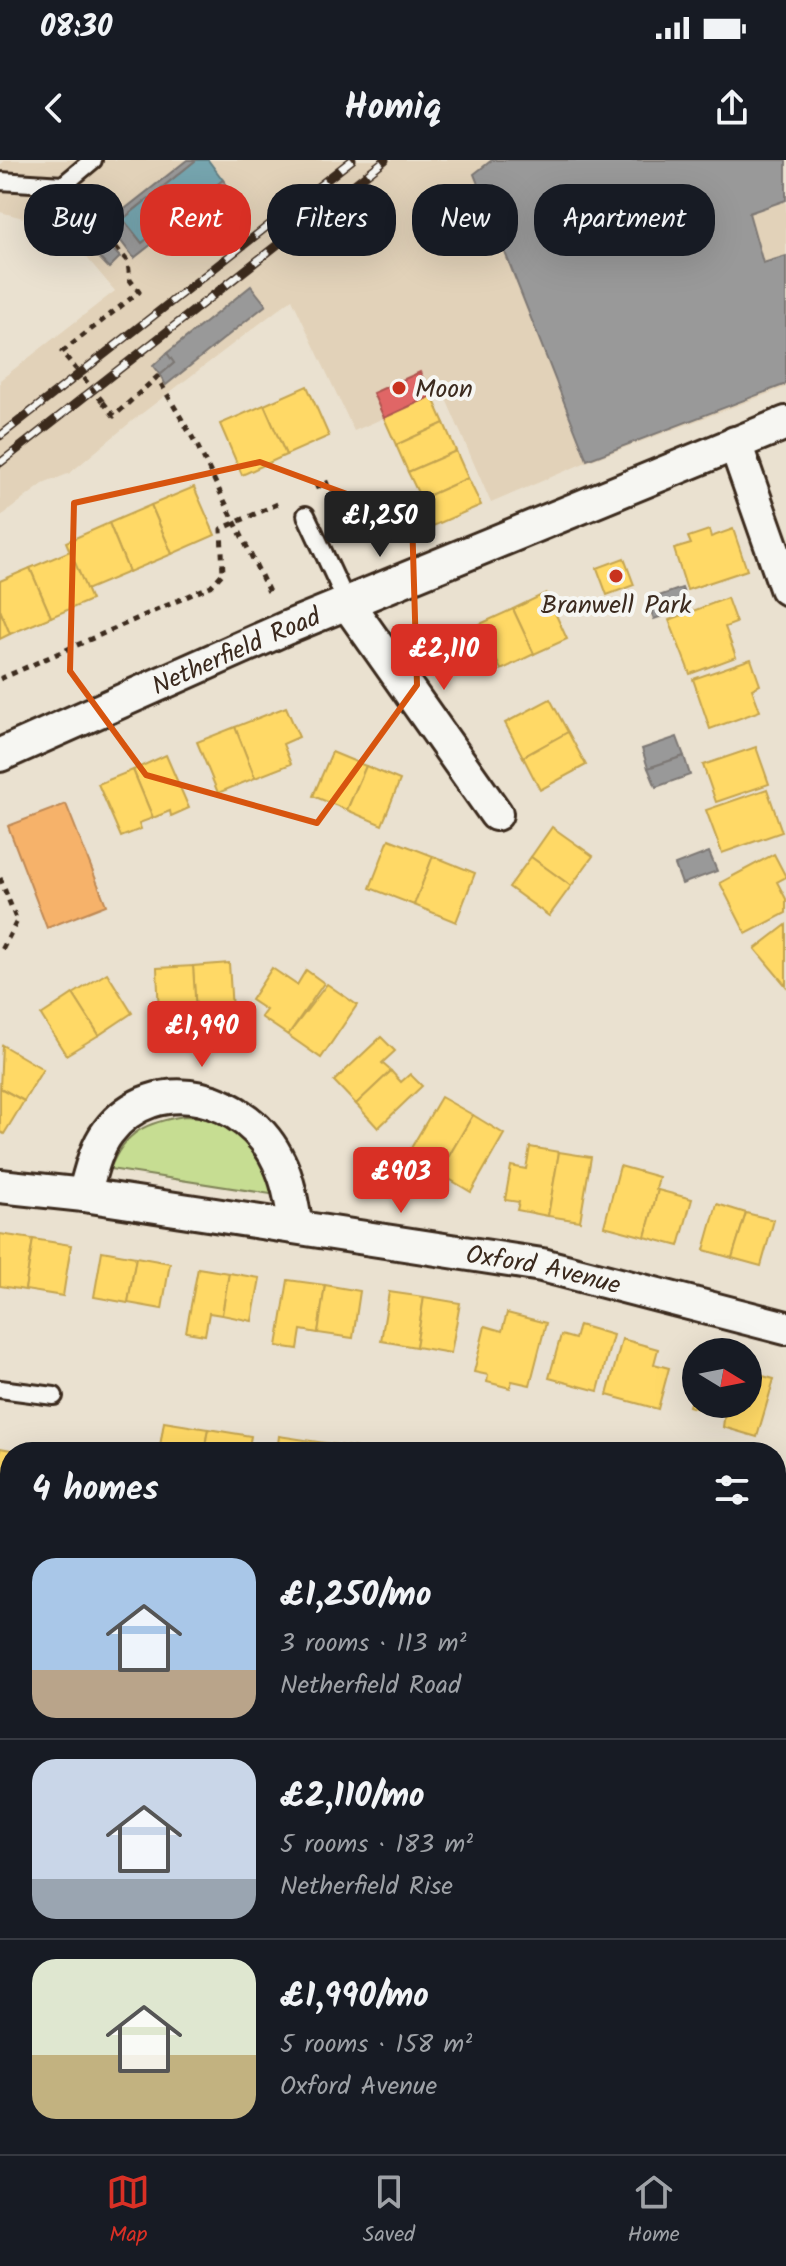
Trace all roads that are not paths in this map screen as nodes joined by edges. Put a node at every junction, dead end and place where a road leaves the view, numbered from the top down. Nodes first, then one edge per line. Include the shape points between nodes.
1 (93, 160) edge
2 (0, 181) edge
3 (786, 423) edge
4 (735, 443) junction
5 (306, 515) dead end
6 (780, 550) edge
7 (786, 588) edge
8 (347, 603) junction
9 (0, 755) edge
10 (496, 814) dead end
11 (0, 1186) edge
12 (84, 1195) junction
13 (296, 1227) junction
14 (786, 1328) edge
15 (0, 1389) edge
16 (54, 1396) dead end

1 - 2 lane via 63,185
3 - 4 street, Netherfield Road
4 - 6 street
4 - 8 street, Netherfield Road
5 - 8 lane
6 - 7 street
8 - 9 street, Netherfield Road
8 - 10 street
11 - 12 street, Oxford Avenue
12 - 13 street, Oxford Avenue
12 - 13 street via 101,1144 117,1123 152,1101 199,1097 243,1119 269,1145 285,1177
13 - 14 street, Oxford Avenue via 542,1265
15 - 16 lane

